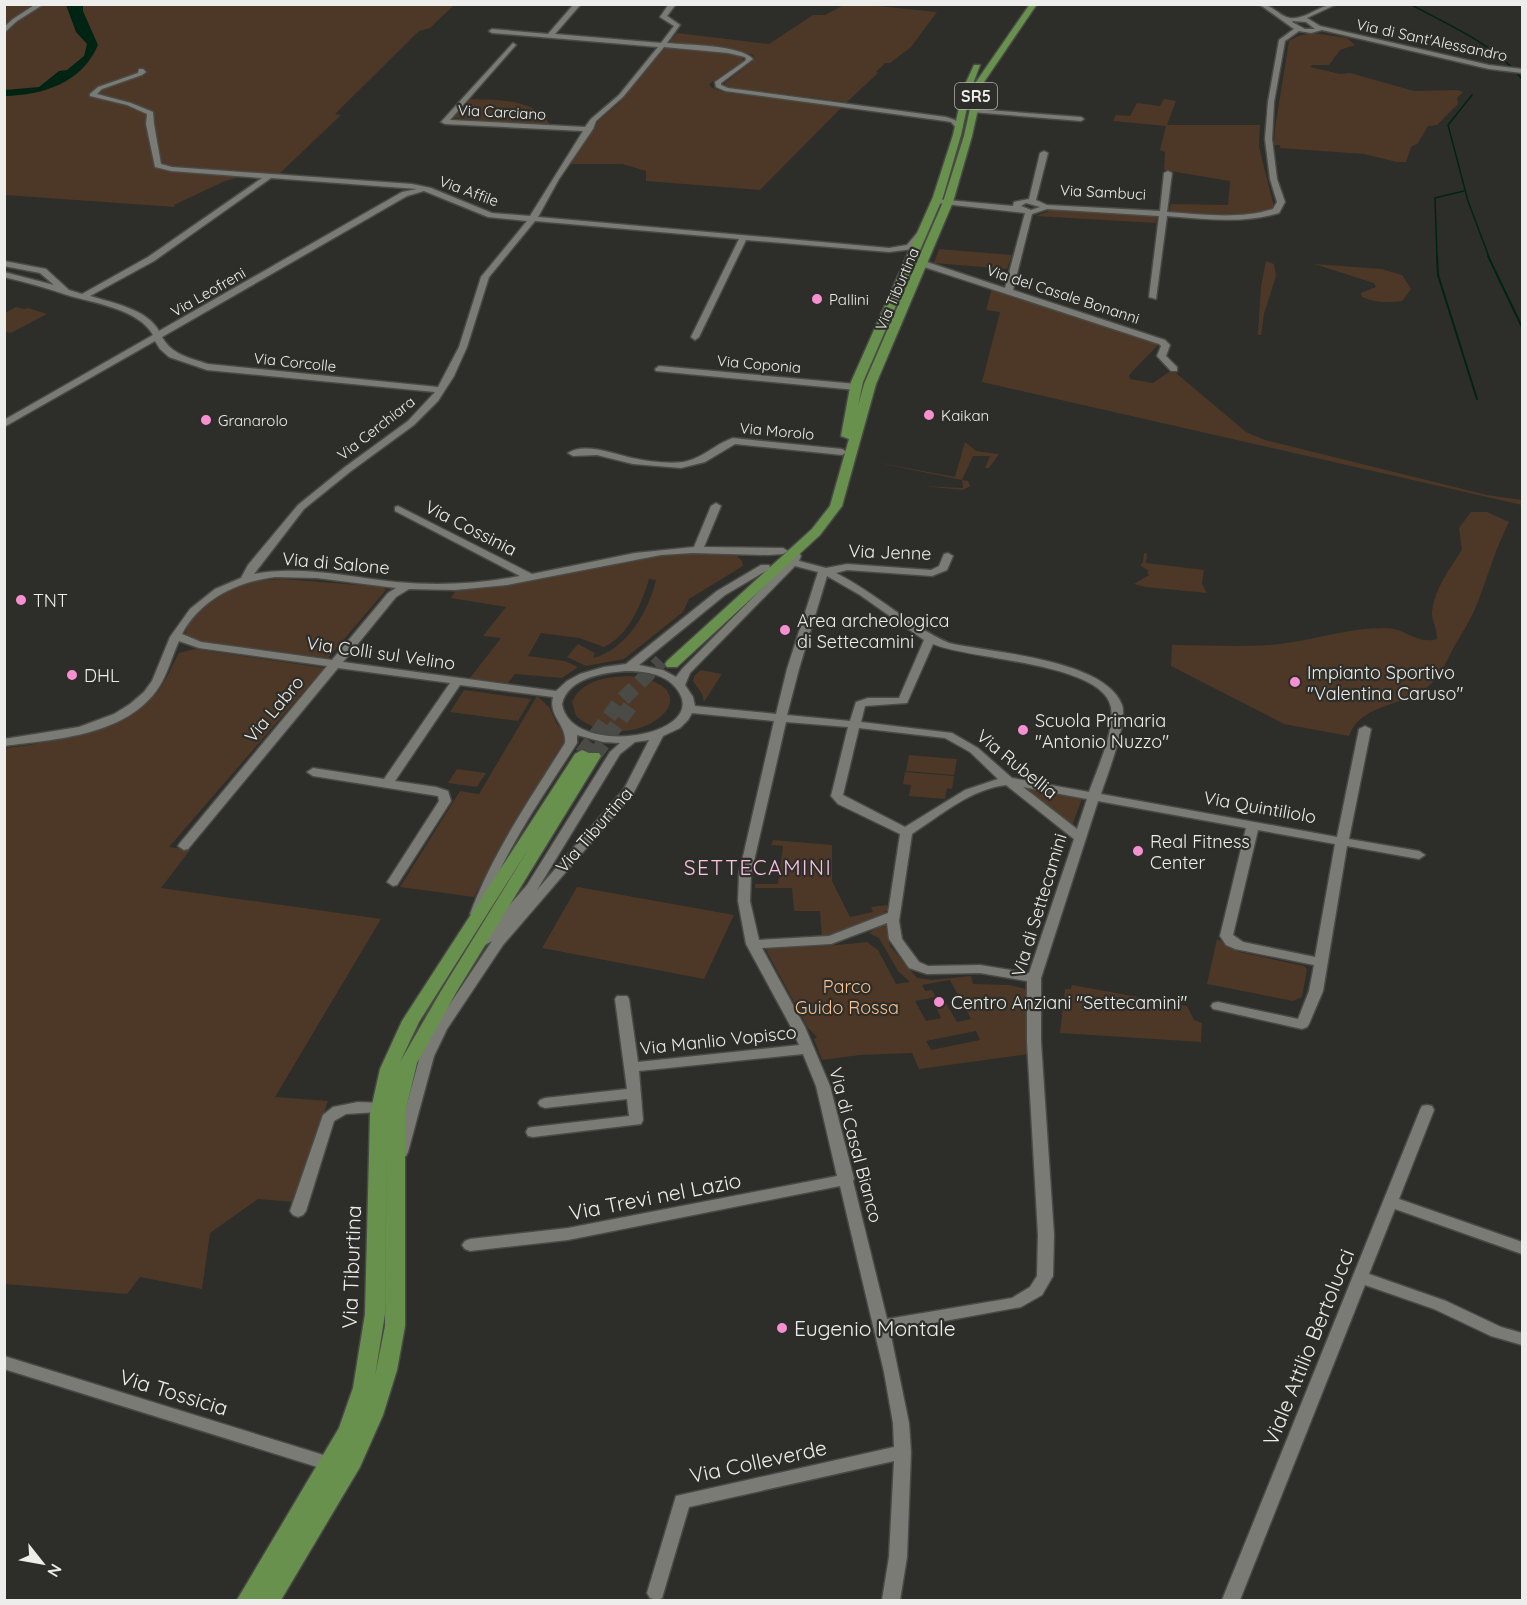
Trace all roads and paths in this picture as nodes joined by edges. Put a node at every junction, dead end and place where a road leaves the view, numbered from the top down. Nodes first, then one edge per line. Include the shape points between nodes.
1 (41, 4) edge
2 (578, 4) edge
3 (673, 4) edge
4 (1026, 4) edge
5 (1034, 4) edge
6 (1262, 4) edge
7 (1334, 4) edge
8 (1310, 17) junction
9 (1288, 20) junction
10 (492, 29) dead end
11 (1298, 29) junction
12 (1315, 30) junction
13 (4, 31) edge
14 (1290, 35) junction
15 (1349, 36) junction
16 (556, 37) junction
17 (513, 45) dead end
18 (662, 45) junction
19 (1358, 45) dead end
20 (141, 70) dead end
21 (1522, 71) edge
22 (962, 111) junction
23 (973, 111) junction
24 (946, 119) junction
25 (1081, 119) dead end
26 (958, 128) junction
27 (589, 129) junction
28 (1044, 153) dead end
29 (1168, 173) dead end
30 (269, 176) junction
31 (428, 190) junction
32 (936, 201) junction
33 (948, 202) junction
34 (1040, 204) junction
35 (1019, 206) junction
36 (1163, 211) junction
37 (1029, 212) junction
38 (490, 215) junction
39 (532, 220) junction
40 (524, 230) junction
41 (920, 236) junction
42 (743, 238) junction
43 (880, 250) junction
44 (4, 263) edge
45 (921, 263) junction
46 (907, 264) junction
47 (4, 274) edge
48 (16, 277) junction
49 (4, 284) edge
50 (1009, 290) junction
51 (66, 292) junction
52 (84, 296) junction
53 (1154, 297) dead end
54 (158, 336) junction
55 (694, 337) dead end
56 (866, 361) junction
57 (879, 363) junction
58 (659, 369) dead end
59 (1174, 369) dead end
60 (856, 387) junction
61 (441, 390) junction
62 (4, 424) edge
63 (842, 452) junction
64 (573, 453) dead end
65 (716, 506) dead end
66 (398, 509) dead end
67 (698, 549) junction
68 (798, 549) junction
69 (733, 551) junction
70 (783, 551) junction
71 (948, 556) dead end
72 (793, 563) junction
73 (765, 567) junction
74 (823, 572) junction
75 (529, 577) junction
76 (246, 579) junction
77 (387, 584) junction
78 (407, 586) junction
79 (392, 595) junction
80 (693, 616) junction
81 (176, 636) junction
82 (930, 639) junction
83 (199, 645) junction
84 (169, 655) junction
85 (335, 664) junction
86 (630, 668) junction
87 (457, 681) junction
88 (680, 685) junction
89 (559, 696) junction
90 (688, 709) junction
91 (781, 717) junction
92 (854, 724) junction
93 (569, 727) junction
94 (1365, 729) dead end
95 (659, 733) junction
96 (632, 740) junction
97 (4, 743) edge
98 (313, 772) dead end
99 (1008, 781) junction
100 (388, 783) junction
101 (1094, 796) junction
102 (1253, 824) junction
103 (906, 832) junction
104 (1079, 837) junction
105 (1342, 841) junction
106 (184, 846) dead end
107 (1419, 855) dead end
108 (393, 882) dead end
109 (894, 915) junction
110 (470, 930) junction
111 (753, 944) junction
112 (1321, 962) junction
113 (1034, 978) junction
114 (449, 991) junction
115 (622, 999) dead end
116 (1218, 1006) dead end
117 (807, 1049) junction
118 (632, 1067) junction
119 (634, 1093) junction
120 (545, 1103) dead end
121 (378, 1107) junction
122 (1427, 1110) dead end
123 (533, 1132) dead end
124 (396, 1177) junction
125 (847, 1179) junction
126 (1390, 1202) junction
127 (298, 1211) dead end
128 (470, 1245) dead end
129 (1522, 1248) edge
130 (1361, 1277) junction
131 (882, 1326) junction
132 (1522, 1339) edge
133 (4, 1362) edge
134 (903, 1452) junction
135 (330, 1464) junction
136 (656, 1593) dead end
137 (248, 1600) edge
138 (269, 1600) edge
139 (891, 1600) edge
140 (1231, 1600) edge

1 - 13 street
2 - 16 street via 551,34
3 - 18 street, Via Cerchiara via 663,17 677,27
4 - 22 main road, Via Tiburtina via 974,72
5 - 23 main road, Via Tiburtina / SR5 via 985,73
6 - 9 street, Via di Sant'Alessandro
7 - 8 street
8 - 9 street, Via di Sant'Alessandro
8 - 12 street, Via di Sant'Alessandro
9 - 11 street, Via di Sant'Alessandro
10 - 16 street
11 - 12 street, Via di Sant'Alessandro
11 - 14 street
12 - 14 street
12 - 15 street, Via di Sant'Alessandro
14 - 36 street, Via Sambuci via 1282,40 1267,129 1269,162 1280,208 1267,215 1240,218
15 - 19 street
15 - 21 street, Via di Sant'Alessandro
16 - 18 street
17 - 27 street, Via Carciano via 445,122
18 - 24 street via 734,51 747,56 747,62 718,81 724,89
18 - 27 street, Via Cerchiara via 620,98 593,120
20 - 30 street, Via Affile via 140,74 100,88 92,95 151,113 158,165
22 - 24 street
22 - 26 main road, Via Tiburtina
23 - 25 street
23 - 33 main road, Via Tiburtina / SR5
24 - 26 street
26 - 32 main road, Via Tiburtina
27 - 39 street, Via Cerchiara
28 - 34 street
29 - 36 street
30 - 31 street, Via Affile via 398,184
30 - 52 street via 151,259
31 - 38 street, Via Affile
31 - 54 street, Via Leofreni via 405,194
32 - 33 street
32 - 41 main road, Via Tiburtina
33 - 35 street
33 - 45 main road, Via Tiburtina / SR5
34 - 35 street
34 - 36 street, Via Sambuci
34 - 37 street via 1040,211
35 - 37 street
36 - 53 street
37 - 50 street
38 - 39 street, Via Affile
38 - 40 street
39 - 40 street, Via Cerchiara
39 - 42 street, Via Affile
40 - 61 street, Via Cerchiara via 485,278 463,347
41 - 43 street, Via Affile via 908,248
41 - 46 main road, Via Tiburtina
42 - 43 street, Via Affile
42 - 55 street
43 - 46 street, Via Affile via 899,255
44 - 51 street via 43,271
45 - 50 street, Via del Casale Bonanni
45 - 57 main road, Via Tiburtina / SR5
46 - 56 main road, Via Tiburtina via 885,318 870,332 859,355 859,359
47 - 48 street
48 - 49 street
48 - 51 street
50 - 59 street, Via del Casale Bonanni via 1164,343 1161,356
51 - 52 street, Via Corcolle
52 - 54 street, Via Corcolle via 141,318
54 - 61 street, Via Corcolle via 172,355 207,367
54 - 62 street, Via Leofreni
56 - 57 main road
56 - 60 main road, Via Tiburtina
57 - 68 main road, Via Tiburtina / SR5 via 836,508
58 - 60 street, Via Coponia
60 - 63 main road, Via Tiburtina
61 - 76 street, Via Cerchiara via 411,423 301,507
63 - 64 street, Via Morolo via 734,441 702,460 681,465 633,461 597,452
63 - 70 main road, Via Tiburtina via 825,510
65 - 67 street
66 - 75 street, Via Cossinia
67 - 69 street, Via di Salone
67 - 75 street, Via di Salone via 643,555
68 - 72 street, Via Tiburtina
68 - 73 main road, Via Tiburtina via 666,662
69 - 70 street, Via di Salone
69 - 80 street via 748,558 750,567 704,598
70 - 73 main road, Via Tiburtina
71 - 74 street, Via Jenne via 943,568 932,573 847,567
72 - 74 street
72 - 88 street, Via Tiburtina via 686,671
73 - 80 street, Via Tiburtina
74 - 82 street, Via di Settecamini via 842,579
74 - 91 street, Via di Casal Bianco
75 - 78 street, Via di Salone via 468,586
76 - 77 street, Via di Salone via 295,575
76 - 81 street, Via di Salone via 206,600 187,618
77 - 78 street, Via di Salone
77 - 79 street
78 - 79 street, Via Labro
79 - 85 street, Via Labro
80 - 86 street, Via Tiburtina
81 - 83 street, Via Colli sul Velino
81 - 84 street, Via di Salone
82 - 92 street via 904,700 863,701
82 - 101 street, Via di Settecamini via 963,651 1065,669 1103,685 1116,705 1119,719
83 - 84 street, Via Colli sul Velino
83 - 85 street, Via Colli sul Velino
84 - 97 street, Via di Salone via 147,695 120,715 75,731
85 - 87 street, Via Colli sul Velino
85 - 106 street, Via Labro
86 - 88 street via 659,673
86 - 89 street via 588,674
87 - 89 street, Via Colli sul Velino
87 - 100 street
88 - 90 street
89 - 93 street via 557,711
90 - 91 street
90 - 95 street, Via Tiburtina via 680,722
91 - 92 street
91 - 111 street, Via di Casal Bianco via 744,884
92 - 99 street, Via Rubellia via 952,736
92 - 103 street via 837,796
93 - 96 street, Via Tiburtina via 600,738
93 - 110 street, Via Tiburtina via 572,743 509,841
94 - 105 street
95 - 96 street, Via Tiburtina
95 - 124 street, Via Tiburtina via 629,791 498,942 441,1028 414,1097
96 - 114 street, Via Tiburtina via 616,752 532,887 491,933
98 - 100 street
99 - 101 street, Via Quintiliolo
99 - 103 street via 979,788
99 - 104 street, Via Rubellia
100 - 108 street via 439,791 446,799
101 - 102 street, Via Quintiliolo
101 - 104 street, Via di Settecamini
102 - 105 street, Via Quintiliolo
102 - 112 street via 1226,936 1240,946
103 - 109 street
104 - 113 street, Via di Settecamini
105 - 107 street, Via Quintiliolo
105 - 112 street
109 - 111 street via 834,939
109 - 113 street via 896,939 918,968 990,970
110 - 114 main road, Via Tiburtina via 588,755
110 - 121 main road, Via Tiburtina via 403,1034 387,1069
111 - 117 street, Via di Casal Bianco
112 - 116 street via 1316,991 1302,1024
113 - 131 street, Via di Settecamini via 1046,1276 1036,1291 1015,1303
114 - 124 main road, Via Tiburtina via 404,1074 396,1113
115 - 118 street
117 - 118 street, Via Manlio Vopisco
117 - 125 street, Via di Casal Bianco via 823,1086
118 - 119 street
119 - 120 street
119 - 123 street via 636,1120
121 - 127 street via 344,1109 330,1116
121 - 135 main road, Via Tiburtina via 375,1314 357,1409
122 - 126 street, Viale Attilio Bertolucci
124 - 138 main road, Via Tiburtina via 395,1326 387,1370 353,1461
125 - 128 street, Via Trevi nel Lazio via 568,1234
125 - 131 street, Via di Casal Bianco
126 - 129 street
126 - 130 street, Viale Attilio Bertolucci
130 - 132 street via 1440,1305 1487,1329
130 - 140 street, Viale Attilio Bertolucci
131 - 134 street, Via di Casal Bianco
133 - 135 street, Via Tossicia
134 - 136 street, Via Colleverde via 682,1501
134 - 139 street, Via di Casal Bianco via 898,1557
135 - 137 main road, Via Tiburtina

